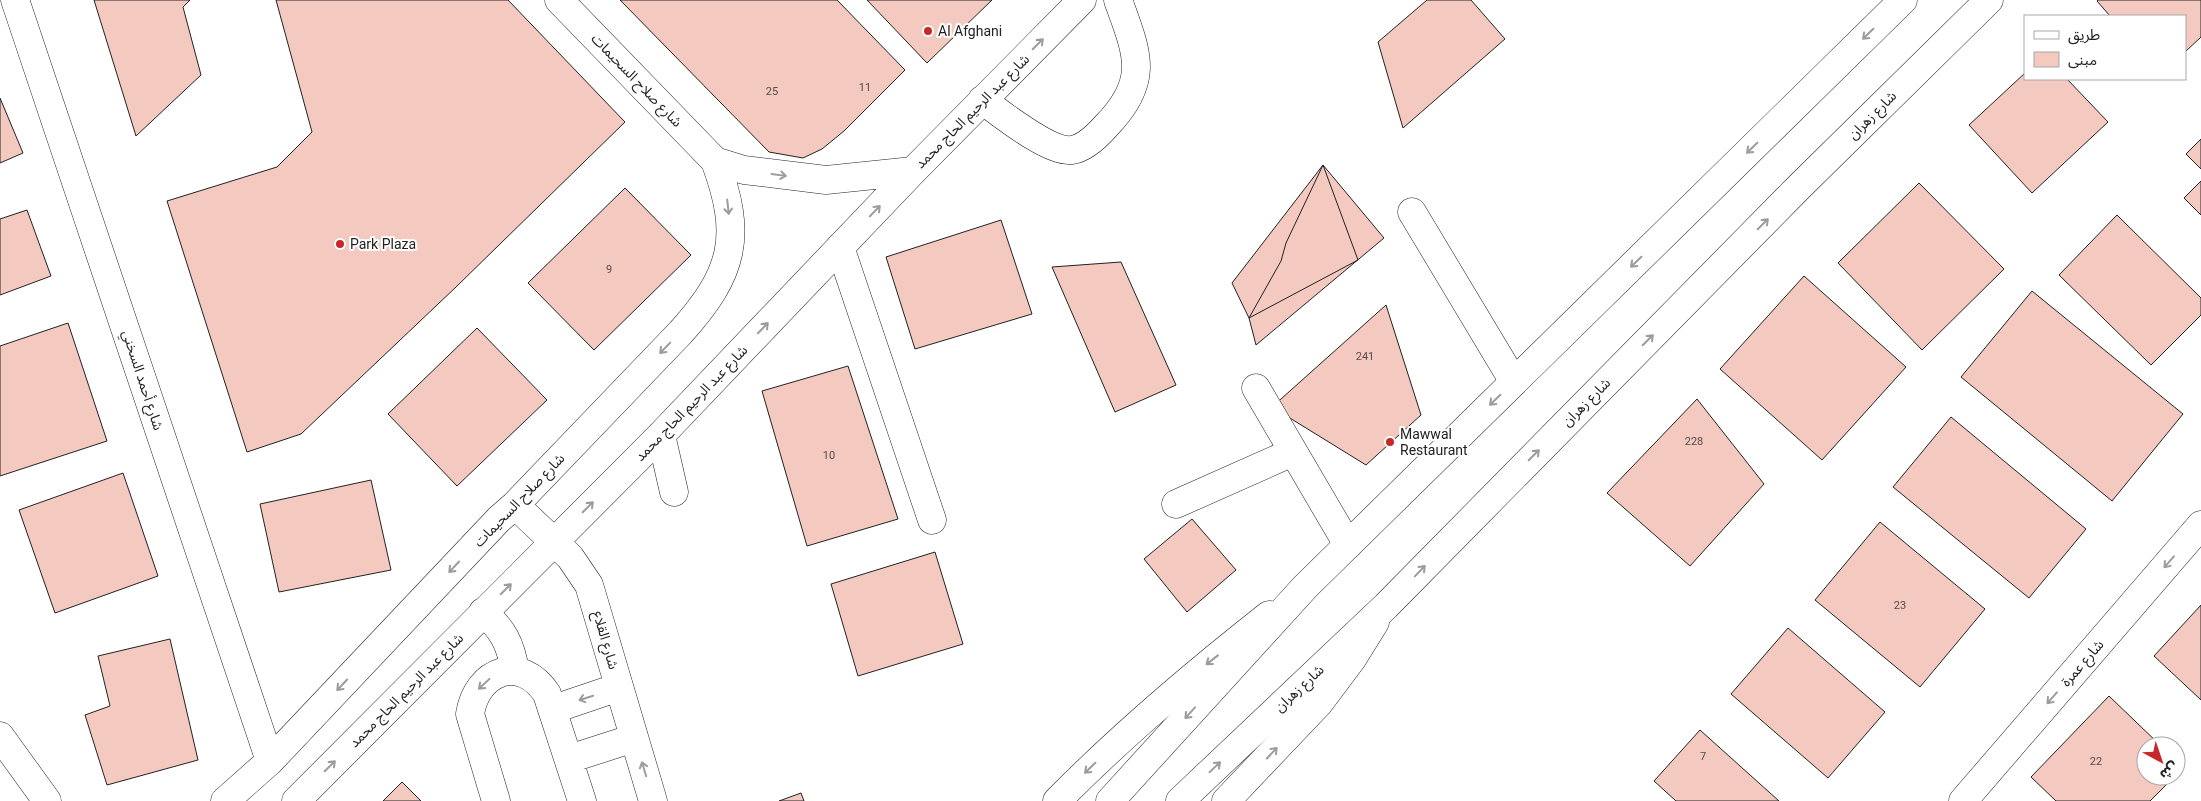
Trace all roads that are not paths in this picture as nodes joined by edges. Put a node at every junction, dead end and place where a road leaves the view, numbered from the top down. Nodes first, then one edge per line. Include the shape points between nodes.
1 (15, 0) edge
2 (559, 0) edge
3 (1082, 0) edge
4 (1118, 0) edge
5 (1903, 0) edge
6 (1990, 0) edge
7 (982, 100) junction
8 (714, 161) junction
9 (913, 171) junction
10 (1412, 212) dead end
11 (840, 247) junction
12 (1514, 382) junction
13 (1256, 388) dead end
14 (661, 435) junction
15 (1293, 452) junction
16 (674, 492) dead end
17 (1176, 504) dead end
18 (515, 505) junction
19 (932, 520) dead end
20 (2201, 525) edge
21 (553, 541) junction
22 (1348, 545) junction
23 (1306, 587) junction
24 (1386, 606) junction
25 (483, 612) junction
26 (515, 671) junction
27 (619, 687) junction
28 (554, 709) junction
29 (0, 736) edge
30 (634, 738) junction
31 (569, 759) junction
32 (270, 761) junction
33 (47, 801) edge
34 (225, 801) edge
35 (296, 801) edge
36 (496, 801) edge
37 (582, 801) edge
38 (653, 801) edge
39 (1057, 801) edge
40 (1110, 801) edge
41 (1180, 801) edge
42 (1226, 801) edge
43 (1963, 801) edge

1 - 32 street, شارع أحمد السخني
2 - 8 street, شارع صلاح السحيمات
7 -> 3 street, شارع عبد الرحيم الحاج محمد
4 - 7 street via 1136,49 1135,86 1118,114 1094,139 1072,150 1045,144
5 -> 12 street
24 -> 6 street, شارع زهران via 1784,202
7 - 9 street, شارع عبد الرحيم الحاج محمد
8 -> 9 street, شارع صلاح السحيمات via 744,170 826,180
8 -> 18 street, شارع صلاح السحيمات via 726,192 730,246 716,288 681,332
11 -> 9 street, شارع عبد الرحيم الحاج محمد
10 - 12 street
14 -> 11 street, شارع عبد الرحيم الحاج محمد
11 - 19 street
12 -> 22 street
13 - 15 street
14 - 16 street
21 -> 14 street, شارع عبد الرحيم الحاج محمد
15 - 17 street
15 - 22 street
18 - 21 street, شارع القلاع
18 -> 32 street, شارع صلاح السحيمات
20 -> 43 street, شارع عمرة
25 -> 21 street, شارع عبد الرحيم الحاج محمد
21 - 27 street, شارع القلاع via 570,557 588,585
22 - 23 street
23 -> 39 street via 1189,678
23 -> 40 street
41 -> 24 street, شارع زهران
42 -> 24 street via 1319,703 1352,660
25 - 26 street via 507,637
35 -> 25 street, شارع عبد الرحيم الحاج محمد
26 - 28 street via 529,674 540,682
26 -> 36 street via 495,676 479,688 472,700 470,714
27 -> 28 street
27 - 30 street, شارع القلاع
28 - 31 street
29 - 33 street
30 - 31 street
38 -> 30 street, شارع القلاع
31 - 37 street
32 - 34 street, شارع صلاح السحيمات

